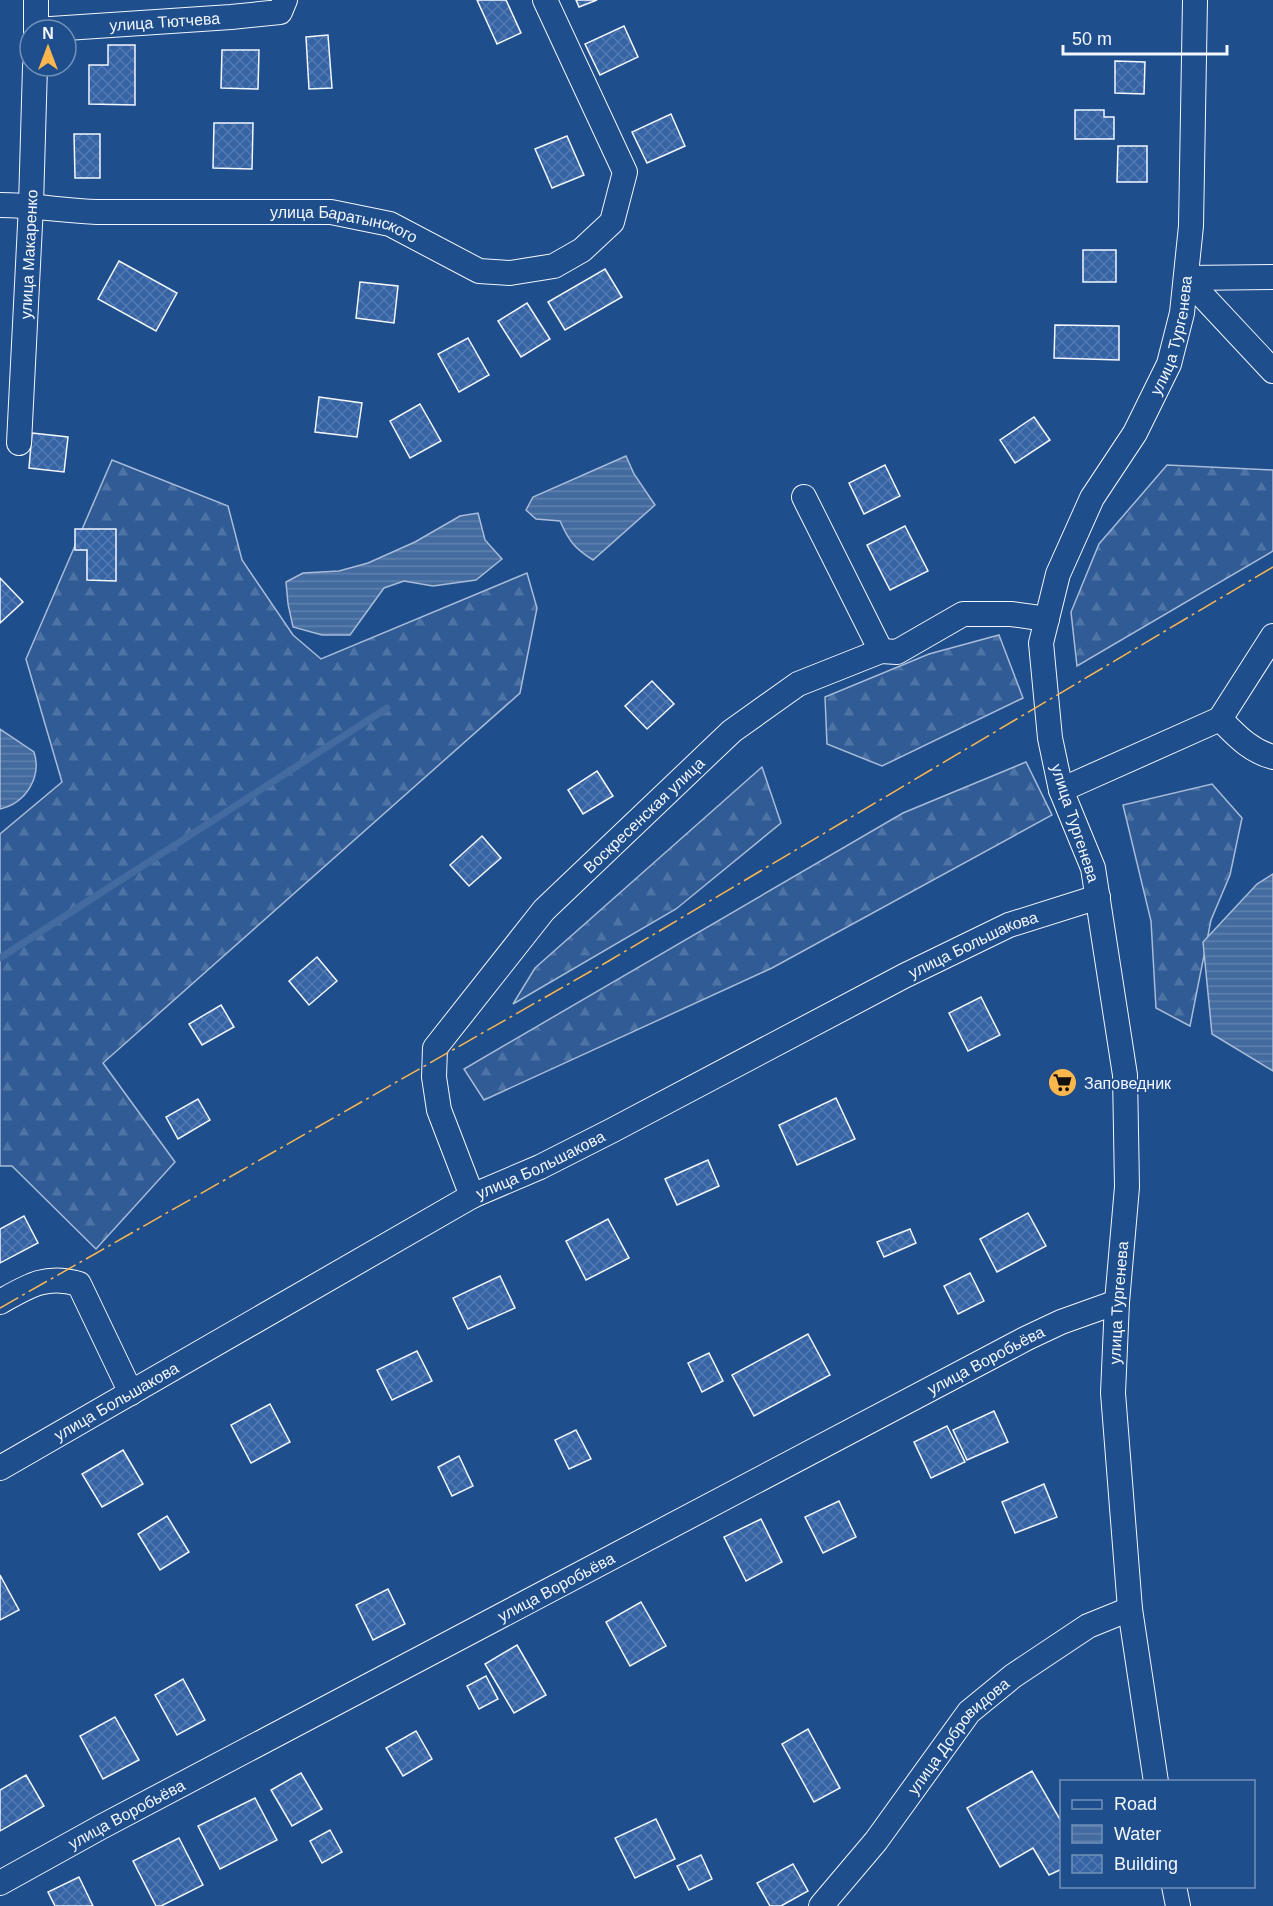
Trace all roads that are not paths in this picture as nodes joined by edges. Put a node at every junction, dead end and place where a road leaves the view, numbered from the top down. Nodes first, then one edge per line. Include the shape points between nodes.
1 (36, 0) edge
2 (285, 0) edge
3 (545, 0) edge
4 (1195, 0) edge
5 (36, 18) edge
6 (78, 27) edge
7 (35, 78) edge
8 (0, 205) edge
9 (32, 205) junction
10 (1273, 277) edge
11 (1186, 278) junction
12 (1273, 371) edge
13 (19, 443) dead end
14 (804, 497) dead end
15 (1047, 619) junction
16 (1273, 636) edge
17 (881, 651) junction
18 (1220, 719) junction
19 (1273, 756) edge
20 (1061, 790) junction
21 (1098, 897) junction
22 (472, 1196) junction
23 (0, 1302) edge
24 (1117, 1302) junction
25 (130, 1393) junction
26 (0, 1468) edge
27 (1130, 1609) junction
28 (1156, 1780) edge
29 (0, 1883) edge
30 (1174, 1888) edge
31 (821, 1906) edge
32 (1178, 1906) edge

1 - 5 street
2 - 6 street, улица Тютчева via 280,12
3 - 9 street, улица Баратынского via 625,172 612,222 582,250 554,266 510,273 479,271 390,224 331,212 98,212 60,211
4 - 11 street, улица Тургенева via 1191,226
7 - 9 street, улица Макаренко
8 - 9 street, улица Баратынского
9 - 13 street, улица Макаренко
10 - 11 street
11 - 12 street
11 - 15 street, улица Тургенева via 1169,364 1135,434 1092,498 1058,574
14 - 17 street
15 - 17 street, Воскресенская улица via 963,614 897,651
15 - 20 street, улица Тургенева via 1041,644 1050,738
16 - 18 street
17 - 22 street, Воскресенская улица via 798,684 732,731 544,910 435,1048 439,1110
18 - 19 street via 1245,744
18 - 20 street
20 - 21 street, улица Тургенева via 1093,868
21 - 22 street, улица Большакова via 1009,925 904,975 611,1131
21 - 24 street, улица Тургенева via 1125,1075 1127,1187
22 - 25 street, улица Большакова
23 - 25 street via 33,1283 62,1279 79,1284
24 - 27 street, улица Тургенева via 1113,1393
24 - 29 street, улица Воробьёва via 1027,1338
25 - 26 street, улица Большакова
27 - 28 street, улица Тургенева
27 - 31 street, улица Добровидова via 1088,1626 1013,1676 969,1712 876,1840
30 - 32 street

